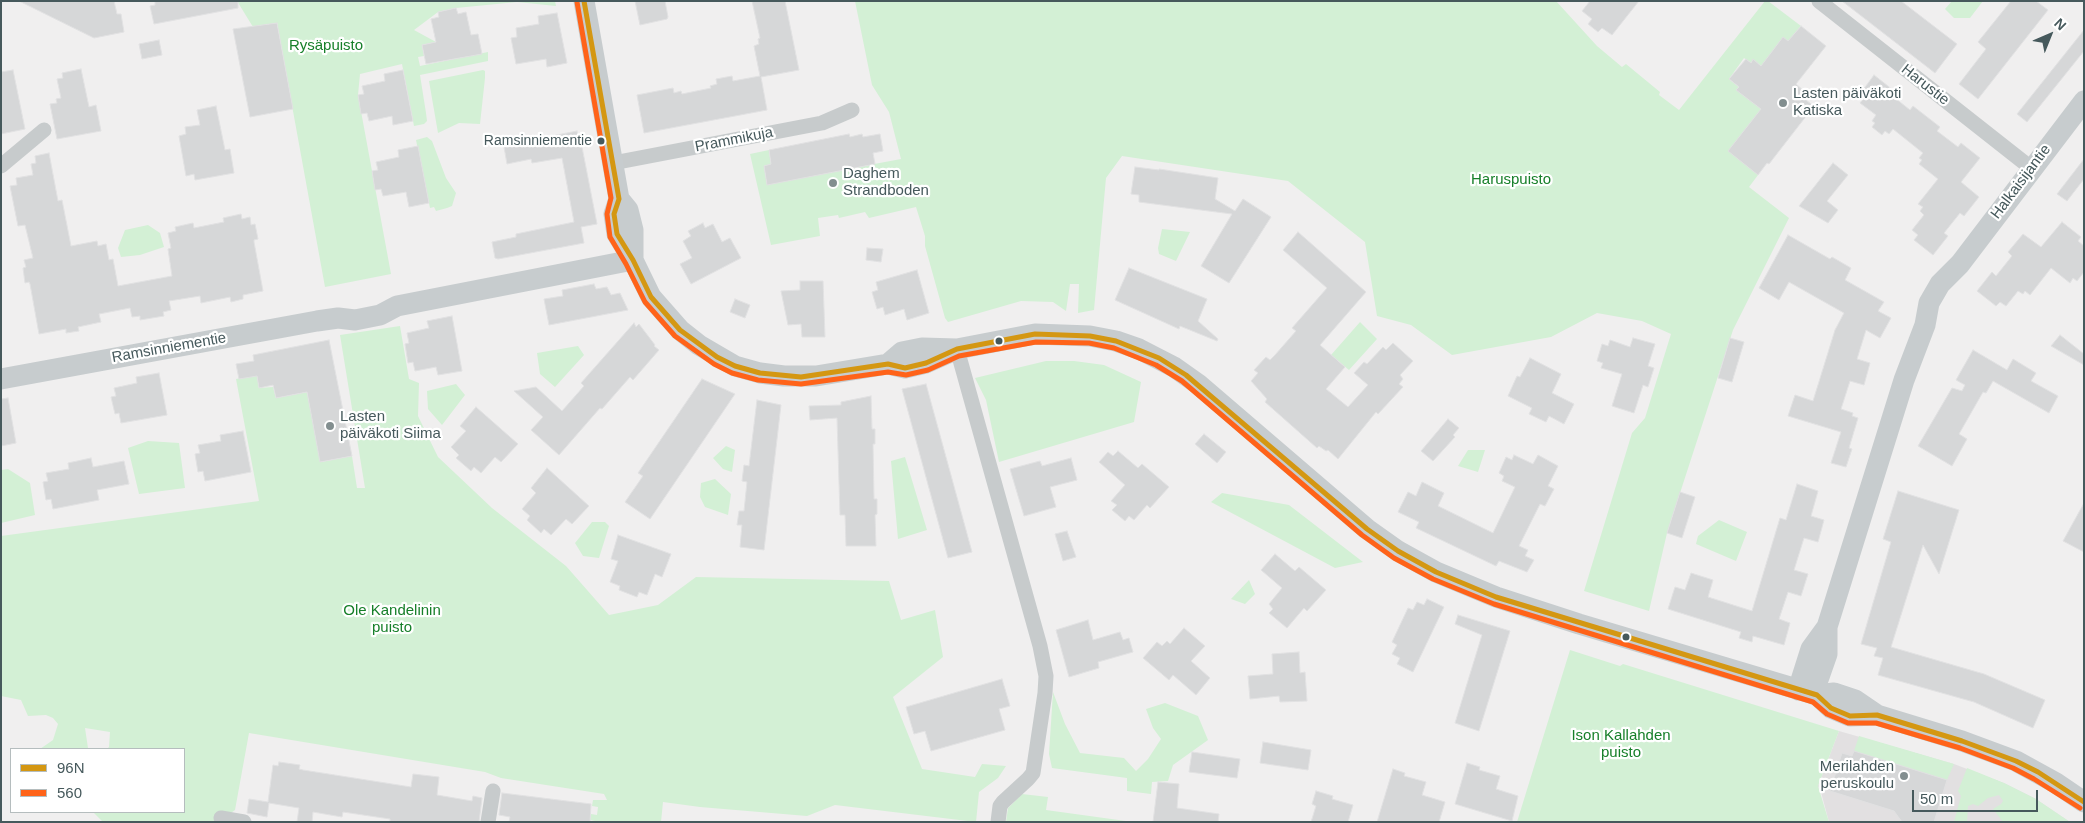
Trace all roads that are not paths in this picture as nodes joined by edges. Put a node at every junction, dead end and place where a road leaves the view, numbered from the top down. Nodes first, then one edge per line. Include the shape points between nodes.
1 (584, 1) edge
2 (1819, 1) edge
3 (2084, 101) edge
4 (852, 110) dead end
5 (44, 130) dead end
6 (613, 163) junction
7 (1, 166) edge
8 (2031, 168) junction
9 (633, 260) junction
10 (957, 349) junction
11 (1, 379) edge
12 (1815, 693) junction
13 (493, 791) dead end
14 (2084, 802) edge
15 (222, 818) dead end
16 (244, 822) edge
17 (488, 822) edge
18 (998, 822) edge

1 - 6 street
2 - 8 street, Harustie
3 - 8 street, Halkaisijantie
4 - 6 street, Prammikuja via 822,124
5 - 7 street
6 - 9 street via 619,199 630,215
8 - 12 street, Halkaisijantie via 1960,264 1942,309 1925,325 1904,380 1827,626 1811,649
9 - 10 street via 651,297 699,346 735,366 760,373 801,377 837,374 888,364 902,352 922,348
9 - 11 street, Ramsinniementie via 397,306 376,302 353,307 338,318
10 - 12 street via 1035,334 1090,336 1139,349 1198,384 1342,510 1417,563 1496,597
10 - 18 street via 1046,676 1032,773 1000,806
12 - 14 street via 1855,700 1877,715 2016,761
13 - 17 street
15 - 16 street

